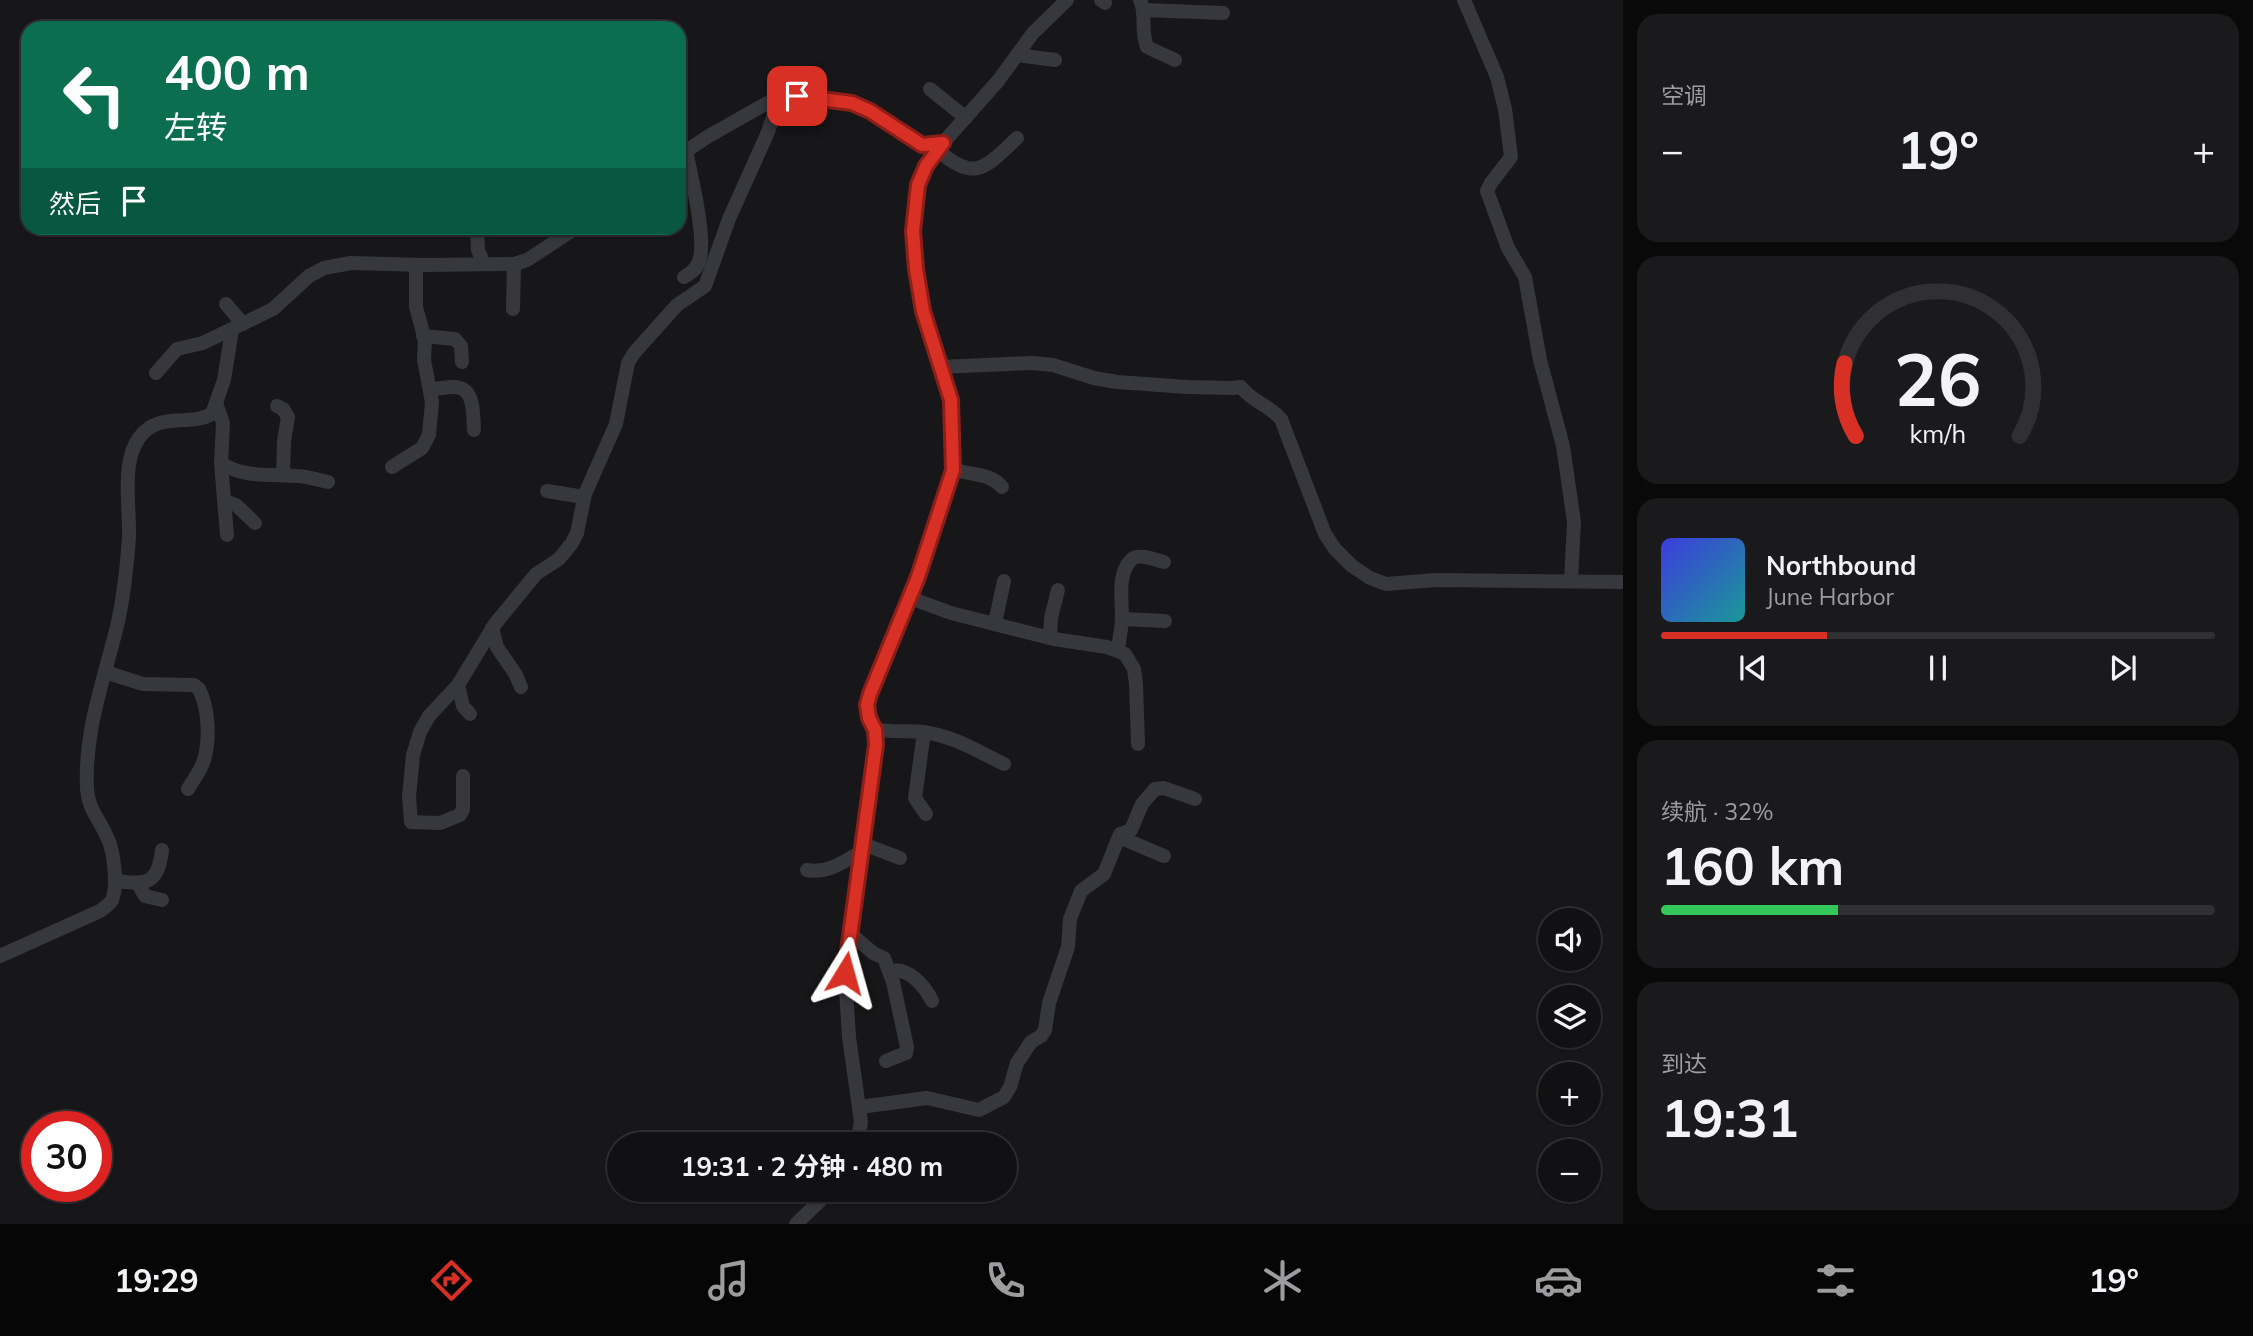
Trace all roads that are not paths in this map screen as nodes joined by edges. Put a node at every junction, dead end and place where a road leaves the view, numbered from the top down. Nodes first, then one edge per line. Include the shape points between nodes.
1 (1464, 0) edge
2 (1060, 2) edge
3 (1142, 5) edge
4 (1223, 13) dead end
5 (1017, 55) junction
6 (1055, 60) dead end
7 (1175, 60) dead end
8 (930, 89) dead end
9 (779, 99) junction
10 (966, 118) junction
11 (1017, 138) dead end
12 (941, 146) junction
13 (686, 151) edge
14 (686, 166) edge
15 (477, 235) edge
16 (565, 235) edge
17 (484, 264) junction
18 (514, 264) junction
19 (416, 265) junction
20 (684, 277) dead end
21 (226, 304) dead end
22 (513, 309) dead end
23 (237, 327) junction
24 (423, 336) junction
25 (462, 362) dead end
26 (940, 366) junction
27 (156, 373) dead end
28 (431, 389) junction
29 (216, 403) junction
30 (276, 406) dead end
31 (474, 430) dead end
32 (221, 463) junction
33 (392, 467) dead end
34 (953, 470) junction
35 (283, 475) junction
36 (328, 482) dead end
37 (1002, 487) dead end
38 (547, 491) dead end
39 (584, 497) junction
40 (225, 501) junction
41 (255, 523) dead end
42 (227, 534) dead end
43 (1164, 562) dead end
44 (1004, 581) dead end
45 (1571, 581) junction
46 (1623, 582) edge
47 (1058, 590) dead end
48 (910, 598) junction
49 (1122, 619) junction
50 (1165, 621) dead end
51 (995, 623) junction
52 (492, 628) junction
53 (1050, 638) junction
54 (1118, 650) junction
55 (105, 671) junction
56 (458, 685) junction
57 (521, 687) dead end
58 (470, 714) dead end
59 (874, 729) junction
60 (924, 732) junction
61 (1138, 744) dead end
62 (1004, 764) dead end
63 (463, 776) dead end
64 (188, 789) dead end
65 (1195, 799) dead end
66 (926, 814) dead end
67 (1119, 837) junction
68 (863, 848) junction
69 (162, 850) dead end
70 (1164, 856) dead end
71 (900, 858) dead end
72 (807, 870) dead end
73 (115, 881) junction
74 (138, 884) junction
75 (162, 900) dead end
76 (850, 934) junction
77 (0, 956) edge
78 (889, 971) junction
79 (932, 1001) dead end
80 (886, 1061) dead end
81 (860, 1107) junction
82 (859, 1132) edge
83 (819, 1202) edge
84 (796, 1224) edge

1 - 45 street via 1497,77 1505,109 1511,157 1488,191 1508,248 1525,277 1539,360 1563,446 1574,522
2 - 5 street
3 - 4 street
3 - 7 street via 1147,47
5 - 6 street
5 - 10 street
8 - 10 street
9 - 12 street via 809,96 852,103 922,145
9 - 13 street
9 - 39 street via 705,286 677,305 628,363 616,424
10 - 12 street
11 - 12 street via 982,168 970,169 947,159
12 - 26 street via 918,185 913,231 923,311
14 - 20 street via 701,254 695,269
15 - 17 street
16 - 18 street
17 - 18 street
17 - 19 street
18 - 22 street
19 - 23 street via 351,263 324,268 273,309
19 - 24 street via 416,307
21 - 23 street
23 - 27 street via 177,349
23 - 29 street
24 - 25 street via 455,339 461,346
24 - 28 street
26 - 34 street via 951,400
26 - 45 street via 1032,363 1117,382 1241,387 1281,419 1325,534 1352,566 1370,578 1386,584
28 - 31 street via 466,391
28 - 33 street via 429,435 422,448
29 - 32 street via 223,422
29 - 55 street via 204,419 173,419 153,425 134,444 127,495 126,576
30 - 35 street via 288,417
32 - 35 street via 241,472
32 - 40 street
34 - 37 street via 986,475
34 - 48 street
35 - 36 street
38 - 39 street
39 - 52 street via 577,533 566,552 536,573
40 - 41 street
40 - 42 street
43 - 49 street via 1131,560 1122,586
44 - 51 street
45 - 46 street
47 - 53 street
48 - 51 street
48 - 59 street via 870,694 867,705
49 - 50 street
49 - 54 street
51 - 53 street
52 - 56 street
52 - 57 street via 497,647
53 - 54 street
54 - 61 street via 1134,669
55 - 64 street via 143,684 194,685 199,689 207,719 206,746 204,760
55 - 73 street via 91,728 87,789 92,812 107,837
56 - 58 street
56 - 63 street via 420,732 413,755 411,822 440,823 460,815
59 - 60 street
59 - 68 street
60 - 62 street via 960,741
60 - 66 street via 915,798
65 - 67 street via 1155,789 1142,804 1131,830
67 - 70 street
67 - 81 street via 1104,874 1081,891 1070,919 1068,947 1045,1030 1017,1063 1004,1097 979,1110 927,1098
68 - 71 street
68 - 72 street via 834,867
68 - 76 street
69 - 74 street via 156,874
73 - 74 street
73 - 77 street via 112,900 100,911
74 - 75 street via 145,897
76 - 78 street via 884,958
76 - 81 street via 846,995
78 - 79 street via 918,981
78 - 80 street via 907,1047 906,1053
81 - 82 street
83 - 84 street

